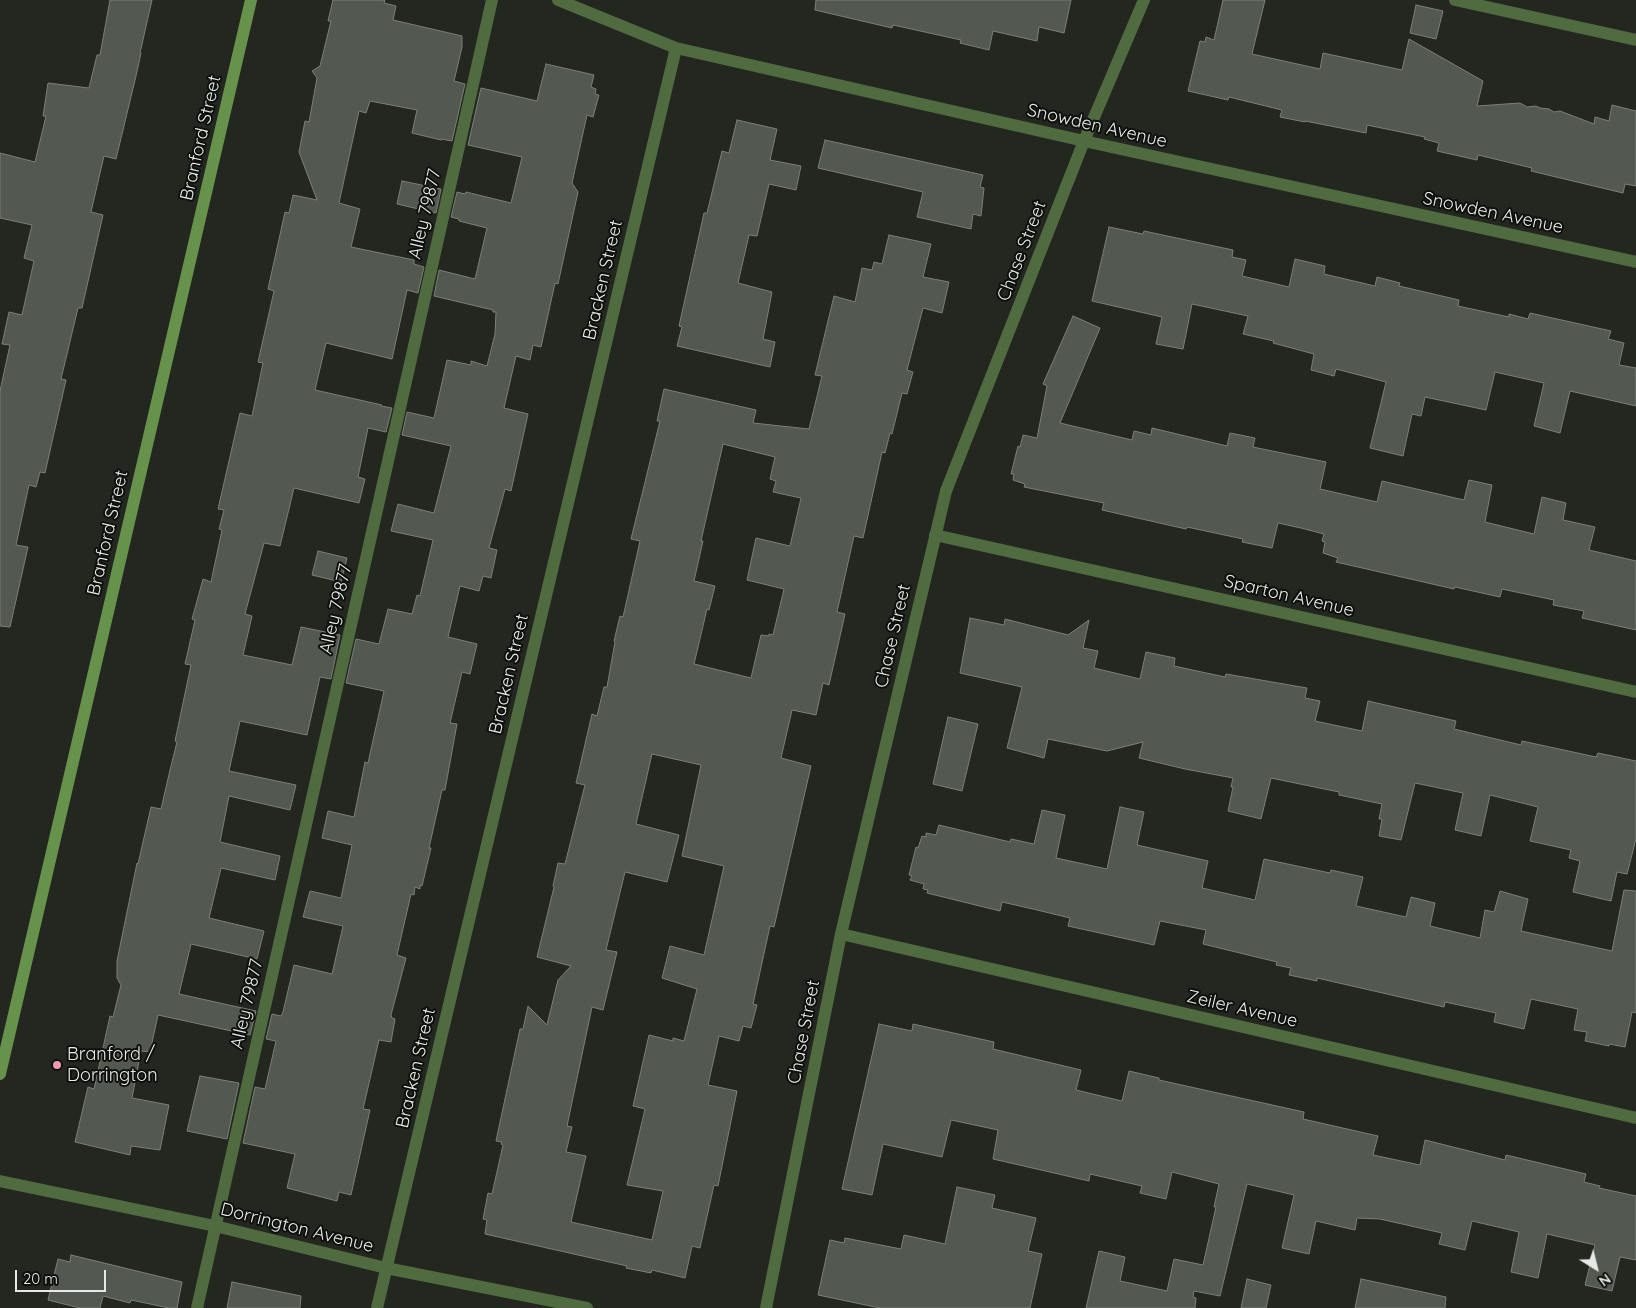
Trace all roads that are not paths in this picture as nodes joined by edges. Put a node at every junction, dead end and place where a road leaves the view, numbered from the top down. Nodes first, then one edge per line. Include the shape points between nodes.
1 (251, 0) edge
2 (492, 0) edge
3 (558, 0) edge
4 (1144, 0) edge
5 (1455, 0) edge
6 (1636, 40) edge
7 (676, 48) junction
8 (1084, 141) junction
9 (1636, 262) edge
10 (935, 535) junction
11 (1636, 692) edge
12 (841, 934) junction
13 (0, 1074) edge
14 (1636, 1118) edge
15 (0, 1181) edge
16 (215, 1226) junction
17 (386, 1268) junction
18 (197, 1308) edge
19 (377, 1308) edge
20 (587, 1308) edge
21 (766, 1308) edge

1 - 13 main road, Branford Street
2 - 16 street, Alley 79877
3 - 7 street, Snowden Avenue
4 - 8 street, Chase Street
5 - 6 street
7 - 8 street, Snowden Avenue
7 - 17 street, Bracken Street
8 - 9 street, Snowden Avenue
8 - 10 street, Chase Street via 946,491
10 - 11 street, Sparton Avenue
10 - 12 street, Chase Street
12 - 14 street, Zeiler Avenue
12 - 21 street, Chase Street
15 - 16 street, Dorrington Avenue
16 - 17 street, Dorrington Avenue
16 - 18 street, Alley 79877
17 - 19 street, Bracken Street
17 - 20 street, Dorrington Avenue

